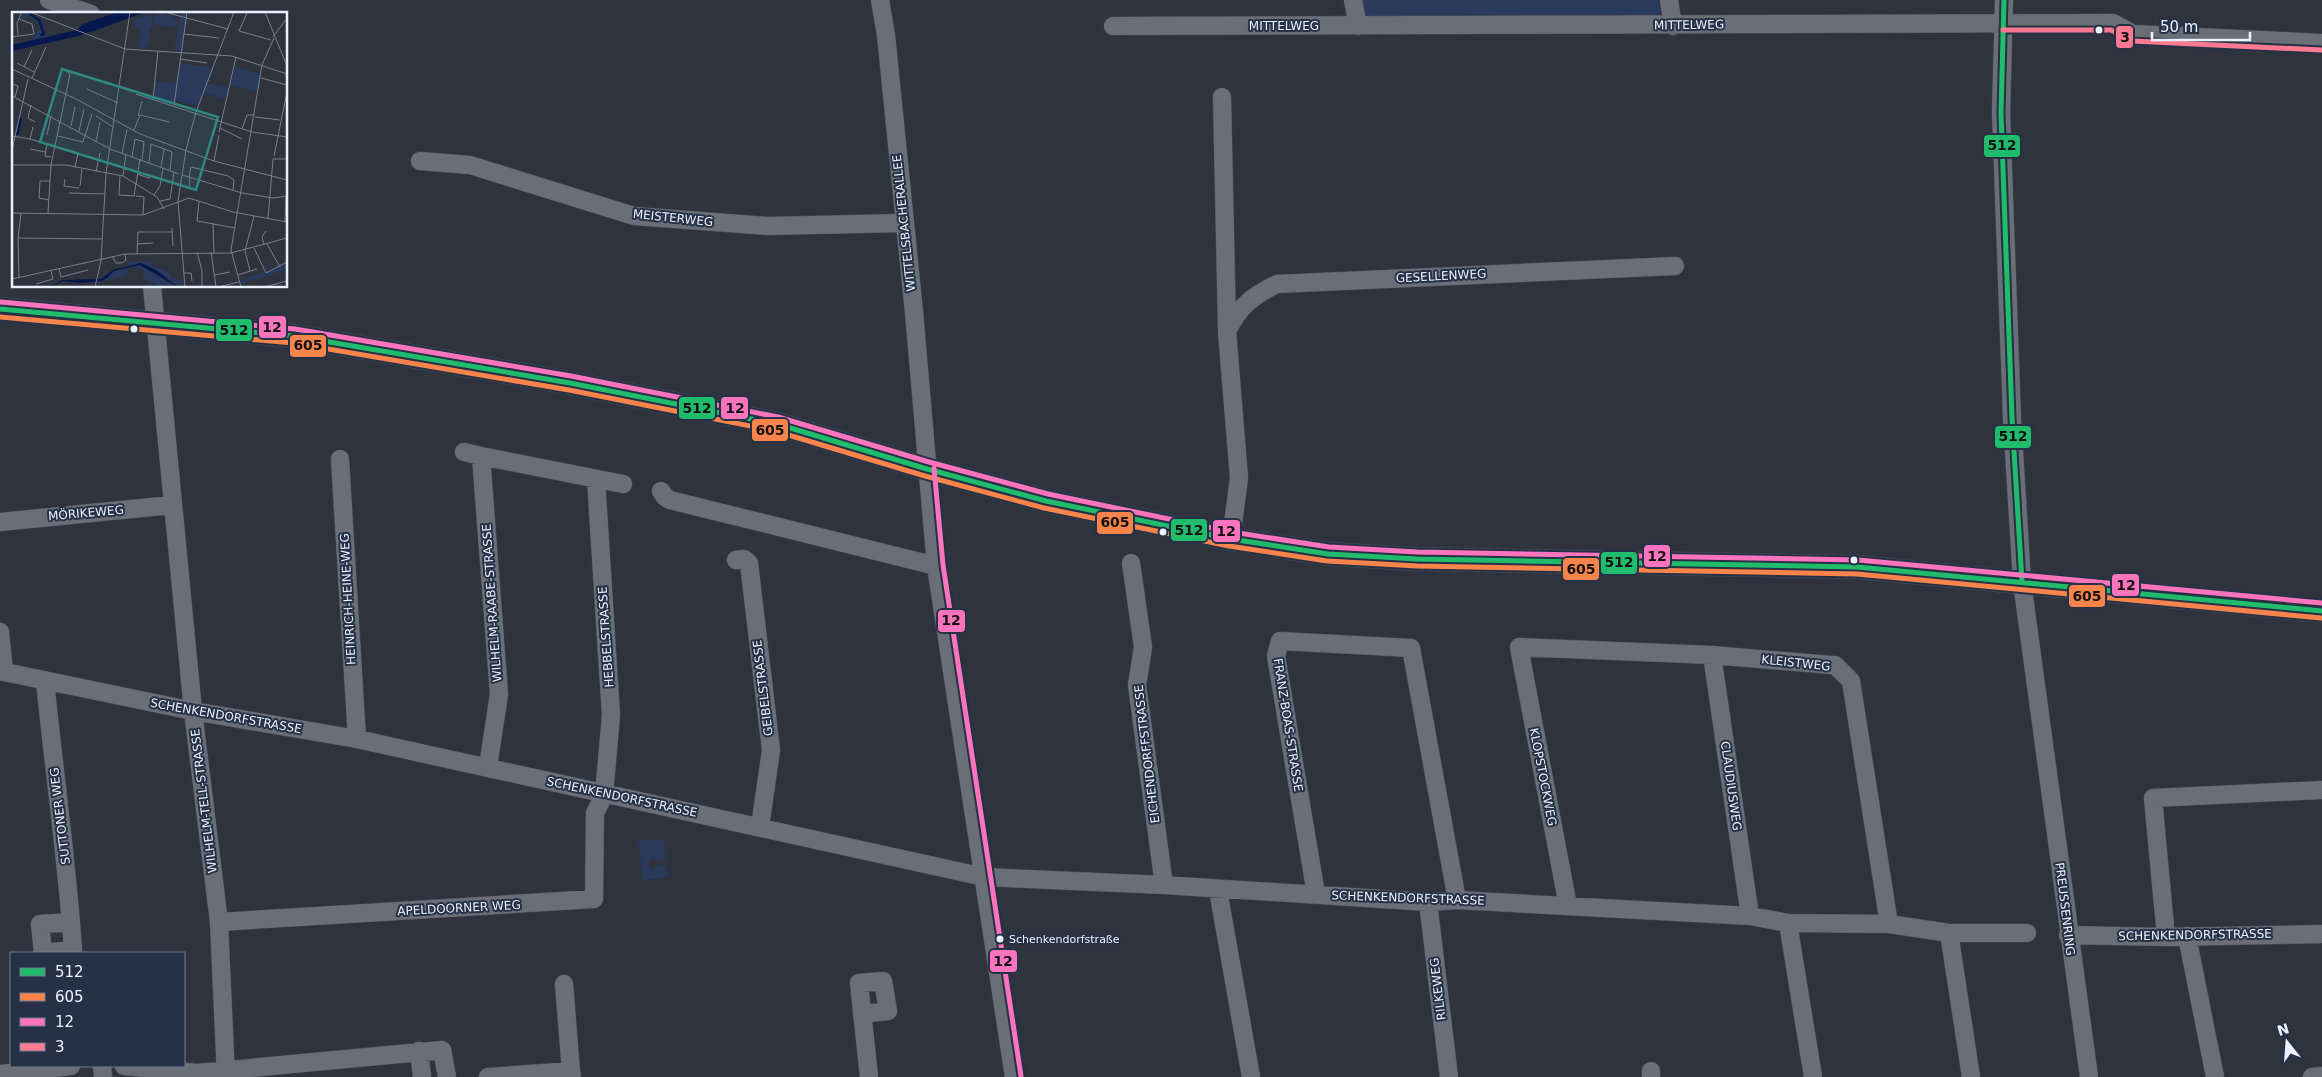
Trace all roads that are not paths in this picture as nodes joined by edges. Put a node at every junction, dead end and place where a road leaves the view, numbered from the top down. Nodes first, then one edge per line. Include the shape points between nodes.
1 (49, 0) edge
2 (880, 0) edge
3 (1353, 0) edge
4 (1669, 0) edge
5 (2004, 0) edge
6 (85, 12) edge
7 (2003, 23) junction
8 (1113, 26) dead end
9 (1358, 26) junction
10 (1673, 26) junction
11 (2322, 43) edge
12 (1222, 97) dead end
13 (420, 161) dead end
14 (904, 222) junction
15 (1675, 266) dead end
16 (152, 288) edge
17 (0, 309) edge
18 (155, 322) junction
19 (1227, 331) junction
20 (340, 459) dead end
21 (927, 469) junction
22 (596, 479) junction
23 (623, 484) dead end
24 (661, 491) dead end
25 (172, 505) junction
26 (0, 522) edge
27 (1231, 539) junction
28 (736, 560) dead end
29 (1131, 562) dead end
30 (936, 566) junction
31 (2022, 582) junction
32 (2322, 610) edge
33 (0, 632) edge
34 (1519, 647) joint
35 (1712, 655) junction
36 (2, 671) edge
37 (45, 681) junction
38 (193, 711) junction
39 (357, 739) junction
40 (488, 767) junction
41 (2322, 790) edge
42 (604, 795) junction
43 (760, 827) junction
44 (984, 877) junction
45 (1164, 885) junction
46 (1218, 890) junction
47 (1316, 894) junction
48 (1457, 900) junction
49 (1428, 902) junction
50 (1568, 906) junction
51 (1750, 916) junction
52 (71, 922) junction
53 (219, 922) junction
54 (1788, 923) junction
55 (1889, 924) junction
56 (1949, 933) junction
57 (2027, 933) dead end
58 (2322, 934) edge
59 (2068, 935) junction
60 (2186, 936) junction
61 (2166, 937) junction
62 (43, 952) edge
63 (53, 952) edge
64 (564, 984) dead end
65 (862, 1014) dead end
66 (418, 1052) junction
67 (61, 1067) edge
68 (134, 1067) edge
69 (226, 1073) edge
70 (0, 1074) edge
71 (572, 1074) edge
72 (2322, 1076) edge
73 (422, 1077) edge
74 (447, 1077) edge
75 (488, 1077) edge
76 (869, 1077) edge
77 (1014, 1077) edge
78 (1251, 1077) edge
79 (1449, 1077) edge
80 (1813, 1077) edge
81 (1970, 1077) edge
82 (2089, 1077) edge
83 (2215, 1077) edge
84 (2312, 1077) edge

1 - 6 street
2 - 14 street, WITTELSBACHERALLEE
3 - 9 street
4 - 10 street
5 - 7 street, PREUSSENRING
7 - 10 street, MITTELWEG
7 - 11 street, MITTELWEG via 2113,24 2133,34
7 - 31 street, PREUSSENRING via 2001,122
8 - 9 street, MITTELWEG
9 - 10 street, MITTELWEG
12 - 19 street
13 - 14 street, MEISTERWEG via 470,165 634,216 768,226
14 - 21 street, WITTELSBACHERALLEE
15 - 19 street, GESELLENWEG via 1277,284 1254,295 1236,314
16 - 18 street, WILHELM-TELL-STRASSE
17 - 18 main road
18 - 21 main road via 294,336 666,401 777,424
18 - 25 street, WILHELM-TELL-STRASSE
19 - 27 street via 1239,478
20 - 39 street, HEINRICH-HEINE-WEG
21 - 27 main road via 1046,501
21 - 30 street, WITTELSBACHERALLEE
22 - 23 street
22 - 40 street, WILHELM-RAABE-STRASSE via 472,454 499,694
22 - 42 street, HEBBELSTRASSE via 611,715
24 - 30 street via 670,500
25 - 26 street, MÖRIKEWEG
25 - 38 street, WILHELM-TELL-STRASSE
27 - 31 main road via 1328,554 1416,559 1857,567
28 - 43 street, GEIBELSTRASSE via 744,559 749,563 771,750
29 - 45 street, EICHENDORFFSTRASSE via 1143,647 1137,685
30 - 44 street, WITTELSBACHERALLEE
31 - 32 main road
31 - 59 street, PREUSSENRING
33 - 36 street
34 - 35 street, KLEISTWEG
34 - 50 street, KLOPSTOCKWEG
35 - 51 street, CLAUDIUSWEG
35 - 55 street, KLEISTWEG via 1835,666 1851,681
36 - 37 street, SCHENKENDORFSTRASSE
37 - 38 street, SCHENKENDORFSTRASSE
37 - 52 street, SUTTONER WEG
38 - 39 street, SCHENKENDORFSTRASSE
38 - 53 street, WILHELM-TELL-STRASSE
39 - 40 street, SCHENKENDORFSTRASSE
40 - 42 street, SCHENKENDORFSTRASSE
41 - 61 street via 2153,798
42 - 43 street, SCHENKENDORFSTRASSE
42 - 53 street, APELDOORNER WEG via 595,813 594,899
43 - 44 street, SCHENKENDORFSTRASSE
44 - 45 street, SCHENKENDORFSTRASSE
44 - 77 street, WITTELSBACHERALLEE
45 - 46 street, SCHENKENDORFSTRASSE
46 - 47 street, SCHENKENDORFSTRASSE
46 - 78 street
47 - 48 street, FRANZ-BOAS-STRASSE via 1276,656 1280,641 1411,648
47 - 49 street, SCHENKENDORFSTRASSE
48 - 49 street, SCHENKENDORFSTRASSE
48 - 50 street, SCHENKENDORFSTRASSE
49 - 79 street, RILKEWEG
50 - 51 street, SCHENKENDORFSTRASSE
51 - 54 street, SCHENKENDORFSTRASSE
52 - 62 street, SUTTONER WEG via 40,924
52 - 63 street, SUTTONER WEG via 73,950
53 - 69 street, WILHELM-TELL-STRASSE
54 - 55 street, SCHENKENDORFSTRASSE
54 - 80 street
55 - 56 street, SCHENKENDORFSTRASSE
56 - 57 street, SCHENKENDORFSTRASSE
56 - 81 street
58 - 60 street, SCHENKENDORFSTRASSE
59 - 61 street, SCHENKENDORFSTRASSE
59 - 82 street, PREUSSENRING
60 - 61 street, SCHENKENDORFSTRASSE
60 - 83 street
64 - 71 street
65 - 76 street
66 - 69 street
66 - 73 street
66 - 74 street via 442,1050
67 - 70 street
68 - 69 street
71 - 75 street
72 - 84 street

